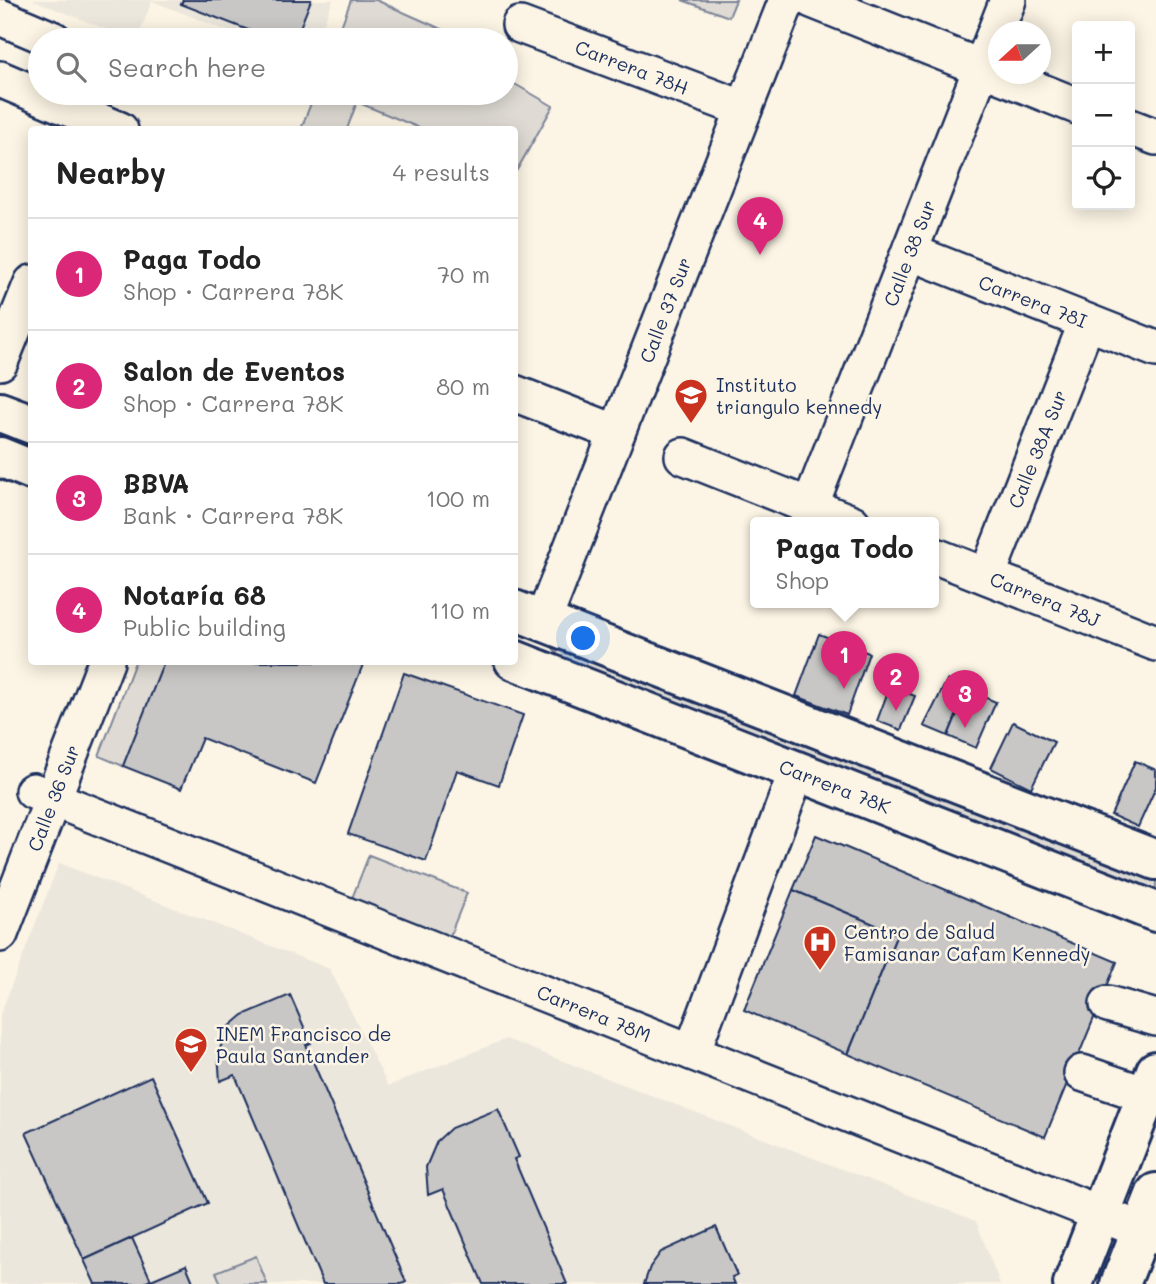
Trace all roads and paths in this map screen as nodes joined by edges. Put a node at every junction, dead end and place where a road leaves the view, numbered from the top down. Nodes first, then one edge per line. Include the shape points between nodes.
1 (787, 0) edge
2 (812, 0) edge
3 (1008, 0) edge
4 (0, 18) edge
5 (520, 25) dead end
6 (28, 29) edge
7 (982, 68) junction
8 (0, 79) edge
9 (28, 90) edge
10 (1072, 104) edge
11 (69, 105) edge
12 (744, 109) junction
13 (104, 118) edge
14 (1135, 129) edge
15 (1156, 137) edge
16 (909, 252) junction
17 (28, 293) edge
18 (1087, 322) junction
19 (1156, 349) edge
20 (0, 362) edge
21 (518, 395) edge
22 (0, 412) edge
23 (28, 422) edge
24 (617, 433) junction
25 (683, 456) dead end
26 (0, 457) edge
27 (28, 468) edge
28 (810, 506) junction
29 (837, 517) edge
30 (939, 557) edge
31 (987, 576) junction
32 (529, 615) edge
33 (1156, 643) edge
34 (518, 662) edge
35 (83, 665) edge
36 (105, 665) edge
37 (562, 679) junction
38 (797, 771) junction
39 (43, 795) junction
40 (1156, 860) edge
41 (0, 875) edge
42 (1156, 912) edge
43 (0, 934) edge
44 (1108, 1003) dead end
45 (1156, 1018) edge
46 (692, 1052) junction
47 (1082, 1073) dead end
48 (1151, 1083) edge
49 (1156, 1192) edge
50 (1101, 1214) junction
51 (1149, 1233) edge
52 (1073, 1284) edge
53 (1120, 1284) edge

1 - 12 street, Calle 37 Sur
2 - 7 street
3 - 7 street, Calle 38 Sur
4 - 6 street
5 - 12 street, Carrera 78H
7 - 10 street
7 - 16 street, Calle 38 Sur
8 - 9 street
11 - 13 street
12 - 24 street, Calle 37 Sur
14 - 15 street
16 - 18 street, Carrera 78I
16 - 28 street, Calle 38 Sur
17 - 20 street
18 - 19 street, Carrera 78I
18 - 31 street, Calle 38A Sur
21 - 24 street
22 - 23 main road
24 - 32 street, Calle 37 Sur
25 - 28 street
26 - 27 main road
28 - 29 street
30 - 31 street, Carrera 78J
31 - 33 street, Carrera 78J
32 - 37 main road via 551,667
32 - 40 main road
34 - 37 main road, Carrera 78K
35 - 39 street, Calle 36 Sur
36 - 39 street, Calle 36 Sur
37 - 38 main road, Carrera 78K
38 - 42 main road, Carrera 78K
38 - 46 street
39 - 41 street, Calle 36 Sur
39 - 43 street, Calle 36 Sur
39 - 46 street, Carrera 78M
44 - 45 street
46 - 50 street, Carrera 78M
47 - 48 street
48 - 50 main road
49 - 51 main road
50 - 51 street, Carrera 78M
50 - 52 main road
51 - 53 main road

